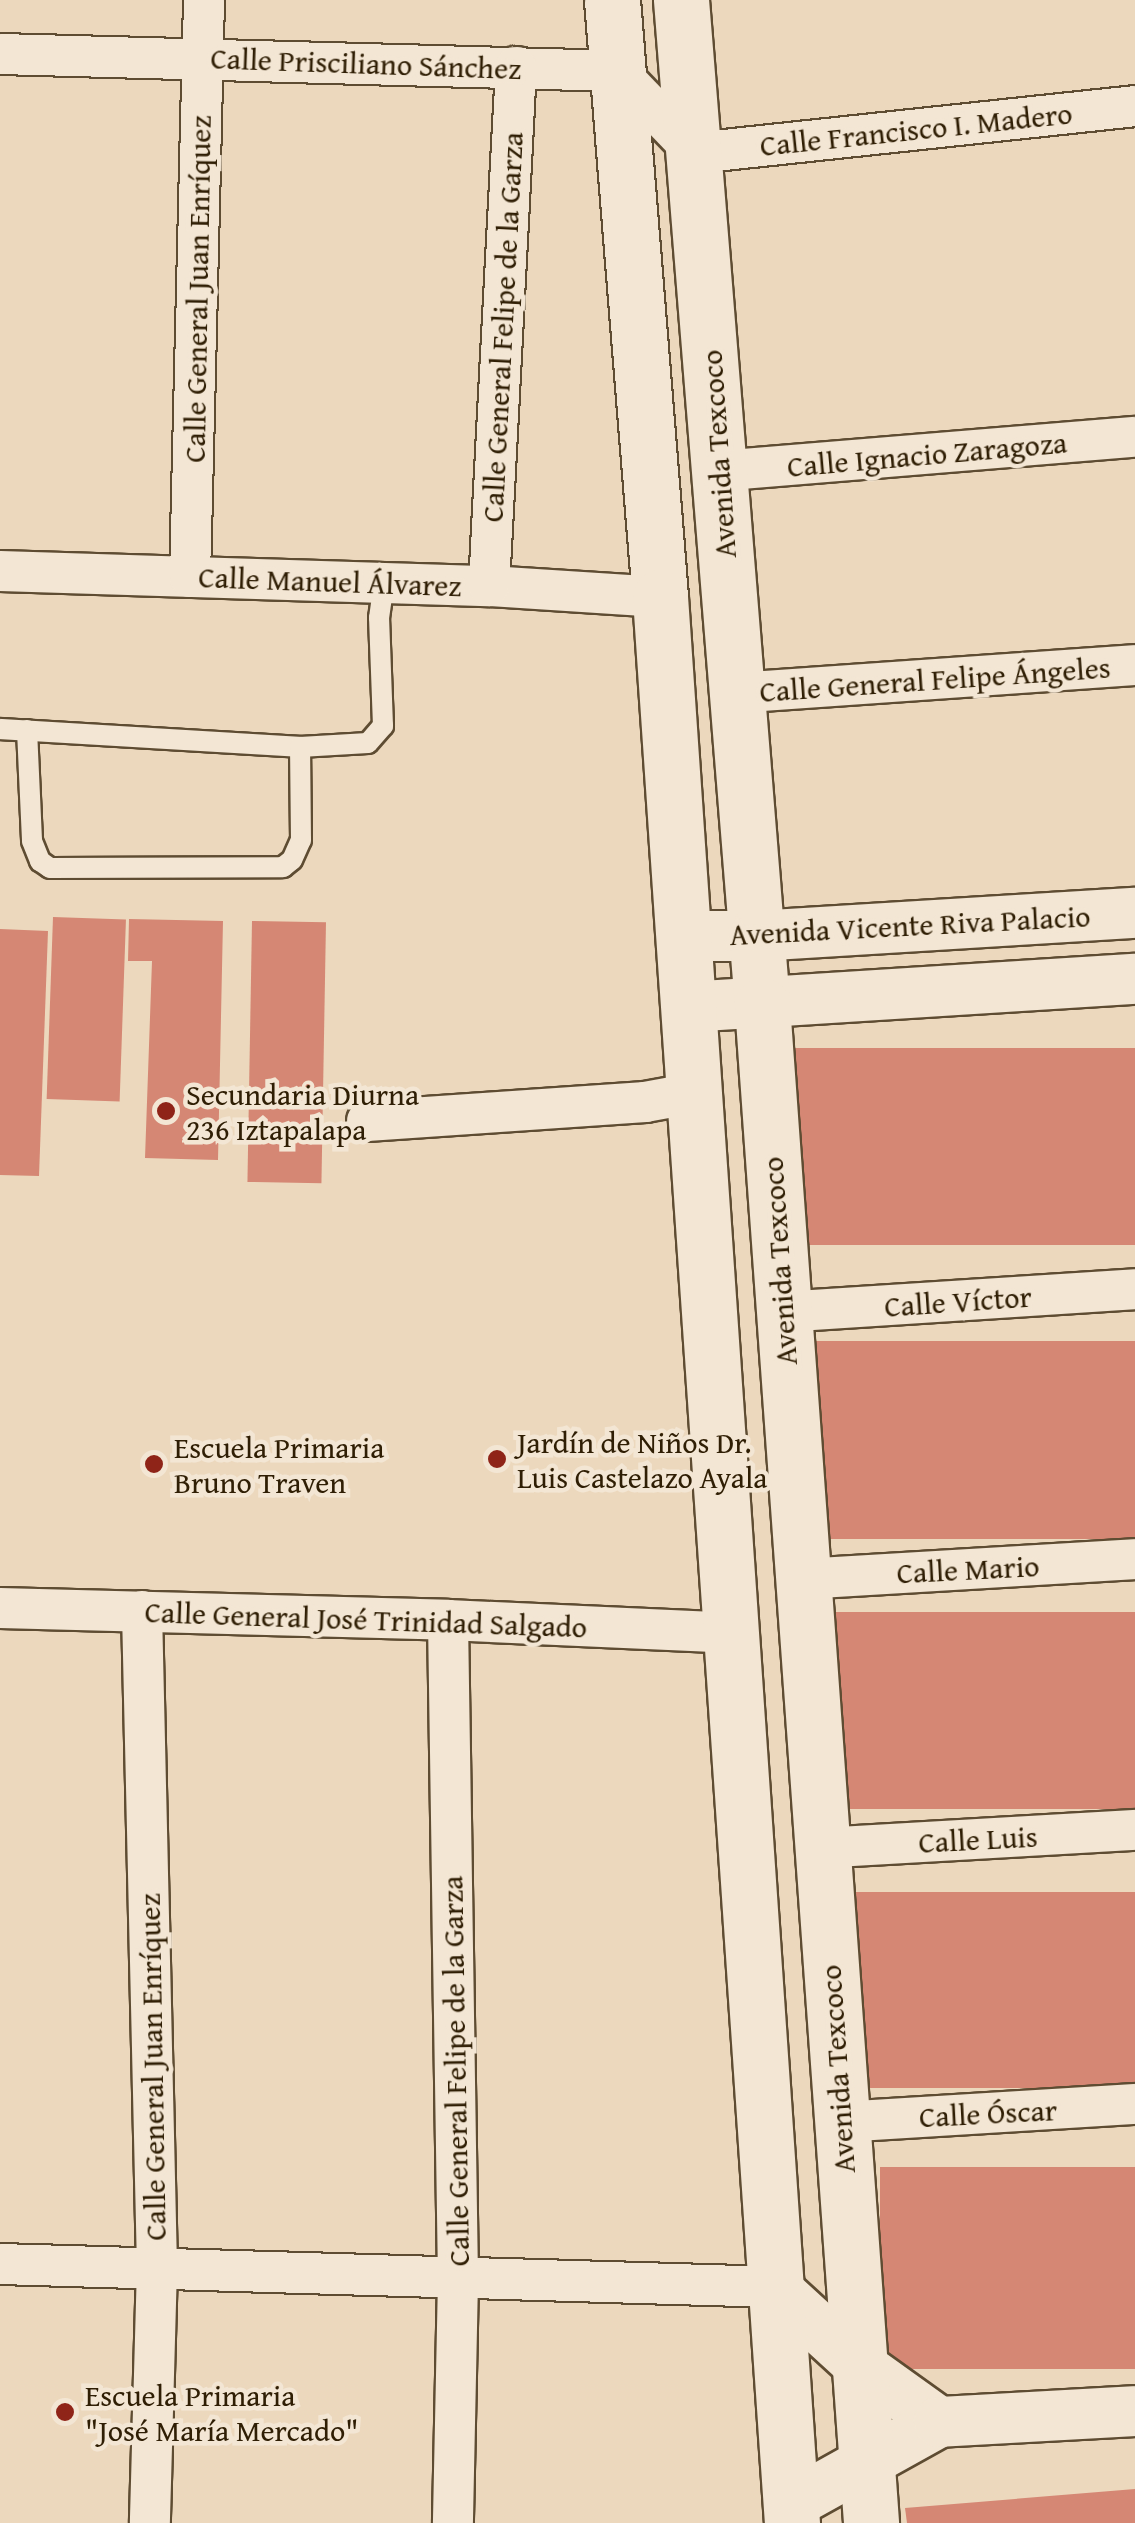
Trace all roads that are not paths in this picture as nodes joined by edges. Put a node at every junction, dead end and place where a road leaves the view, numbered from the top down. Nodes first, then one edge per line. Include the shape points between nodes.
1 (204, 0) edge
2 (612, 0) edge
3 (681, 0) edge
4 (0, 54) edge
5 (203, 57) junction
6 (516, 68) junction
7 (617, 71) junction
8 (1135, 106) edge
9 (696, 153) junction
10 (1135, 437) edge
11 (718, 470) junction
12 (0, 571) edge
13 (190, 577) junction
14 (384, 584) junction
15 (488, 586) junction
16 (660, 597) junction
17 (1135, 665) edge
18 (735, 693) junction
19 (0, 728) edge
20 (27, 730) junction
21 (300, 747) junction
22 (1135, 913) edge
23 (684, 936) junction
24 (756, 936) junction
25 (1135, 979) edge
26 (762, 1005) junction
27 (687, 1008) junction
28 (694, 1092) junction
29 (367, 1122) dead end
30 (1135, 1289) edge
31 (782, 1312) junction
32 (1135, 1559) edge
33 (801, 1579) junction
34 (0, 1608) edge
35 (142, 1611) junction
36 (448, 1620) junction
37 (731, 1633) junction
38 (1135, 1830) edge
39 (820, 1848) junction
40 (1135, 2104) edge
41 (840, 2122) junction
42 (847, 2200) junction
43 (768, 2202) junction
44 (0, 2264) edge
45 (157, 2267) junction
46 (458, 2280) junction
47 (774, 2287) junction
48 (858, 2364) junction
49 (1135, 2412) edge
50 (939, 2422) junction
51 (866, 2466) junction
52 (791, 2514) edge
53 (150, 2523) edge
54 (453, 2523) edge
55 (871, 2523) edge

1 - 5 street, Calle General Juan Enríquez
2 - 7 main road
3 - 9 main road, Avenida Texcoco
4 - 5 street, Calle Prisciliano Sánchez
5 - 6 street, Calle Prisciliano Sánchez
5 - 13 street, Calle General Juan Enríquez
6 - 7 street, Calle Prisciliano Sánchez
6 - 15 street, Calle General Felipe de la Garza
7 - 9 street
7 - 16 main road
8 - 9 street, Calle Francisco I. Madero
9 - 11 main road, Avenida Texcoco
10 - 11 street, Calle Ignacio Zaragoza
11 - 18 main road, Avenida Texcoco
12 - 13 street, Calle Manuel Álvarez
13 - 14 street, Calle Manuel Álvarez
14 - 15 street, Calle Manuel Álvarez
14 - 21 lane via 383,726 368,743
15 - 16 street, Calle Manuel Álvarez
16 - 23 main road
17 - 18 street, Calle General Felipe Ángeles
18 - 24 main road, Avenida Texcoco
19 - 20 lane
20 - 21 lane
20 - 21 lane via 34,852 62,870 282,867 300,840
22 - 24 street, Avenida Vicente Riva Palacio
23 - 24 street, Avenida Vicente Riva Palacio
23 - 27 main road
24 - 26 main road, Avenida Texcoco
25 - 26 street
26 - 27 street
26 - 31 main road, Avenida Texcoco
27 - 28 main road
28 - 29 street via 645,1102
28 - 37 main road
30 - 31 street, Calle Víctor
31 - 33 main road, Avenida Texcoco
32 - 33 street, Calle Mario
33 - 39 main road, Avenida Texcoco
34 - 35 street, Calle General José Trinidad Salgado
35 - 36 street, Calle General José Trinidad Salgado
35 - 45 street, Calle General Juan Enríquez
36 - 37 street, Calle General José Trinidad Salgado
36 - 46 street, Calle General Felipe de la Garza
37 - 43 main road
38 - 39 street, Calle Luis
39 - 41 main road, Avenida Texcoco
40 - 41 street, Calle Óscar
41 - 42 main road, Avenida Texcoco
42 - 43 main road
42 - 48 main road, Avenida Texcoco
43 - 47 main road
44 - 45 street
45 - 46 street
45 - 53 street, Calle General Juan Enríquez
46 - 47 street
46 - 54 street, Calle General Felipe de la Garza
47 - 48 street
47 - 52 main road
48 - 50 street
48 - 51 main road, Avenida Texcoco
49 - 50 street
50 - 51 street
51 - 52 street
51 - 55 main road, Avenida Texcoco

